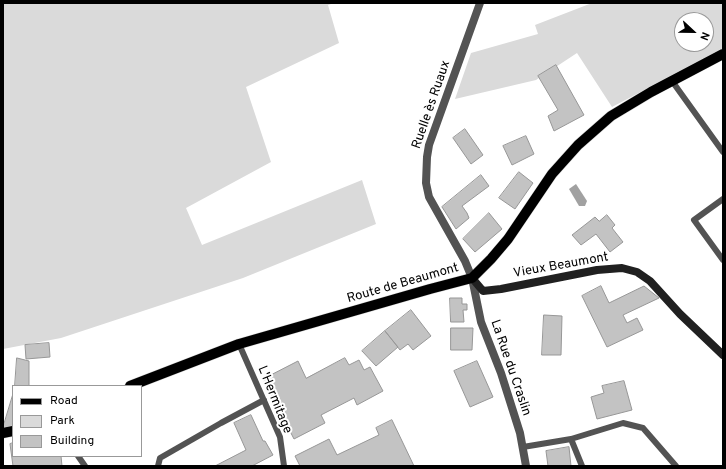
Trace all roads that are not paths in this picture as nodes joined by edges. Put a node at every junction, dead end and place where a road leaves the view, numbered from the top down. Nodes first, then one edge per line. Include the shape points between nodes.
1 (480, 3) edge
2 (723, 54) edge
3 (672, 81) junction
4 (723, 152) edge
5 (723, 199) edge
6 (723, 260) edge
7 (472, 278) junction
8 (238, 344) junction
9 (723, 355) edge
10 (133, 385) edge
11 (264, 400) junction
12 (571, 439) junction
13 (524, 447) junction
14 (79, 457) edge
15 (84, 466) edge
16 (158, 466) edge
17 (284, 466) edge
18 (526, 466) edge
19 (582, 466) edge
20 (676, 466) edge

1 - 7 street, Ruelle ès Ruaux via 429,145 426,183 429,197
2 - 3 main road, Route de Beaumont
3 - 4 lane
3 - 7 main road, Route de Beaumont via 611,116 578,145 552,174 508,239
5 - 6 lane via 694,220
7 - 8 main road, Route de Beaumont
7 - 9 street, Vieux Beaumont via 483,291 597,270 622,268 637,272 650,280 680,314
7 - 13 street, La Rue du Craslin via 481,322 501,373
8 - 10 main road, Route de Beaumont
8 - 11 lane, L'Hermitage
11 - 16 lane via 160,458
11 - 17 lane, L'Hermitage via 280,437
12 - 13 lane
12 - 19 lane
12 - 20 lane via 623,423 642,428
13 - 18 street, La Rue du Craslin
14 - 15 lane

